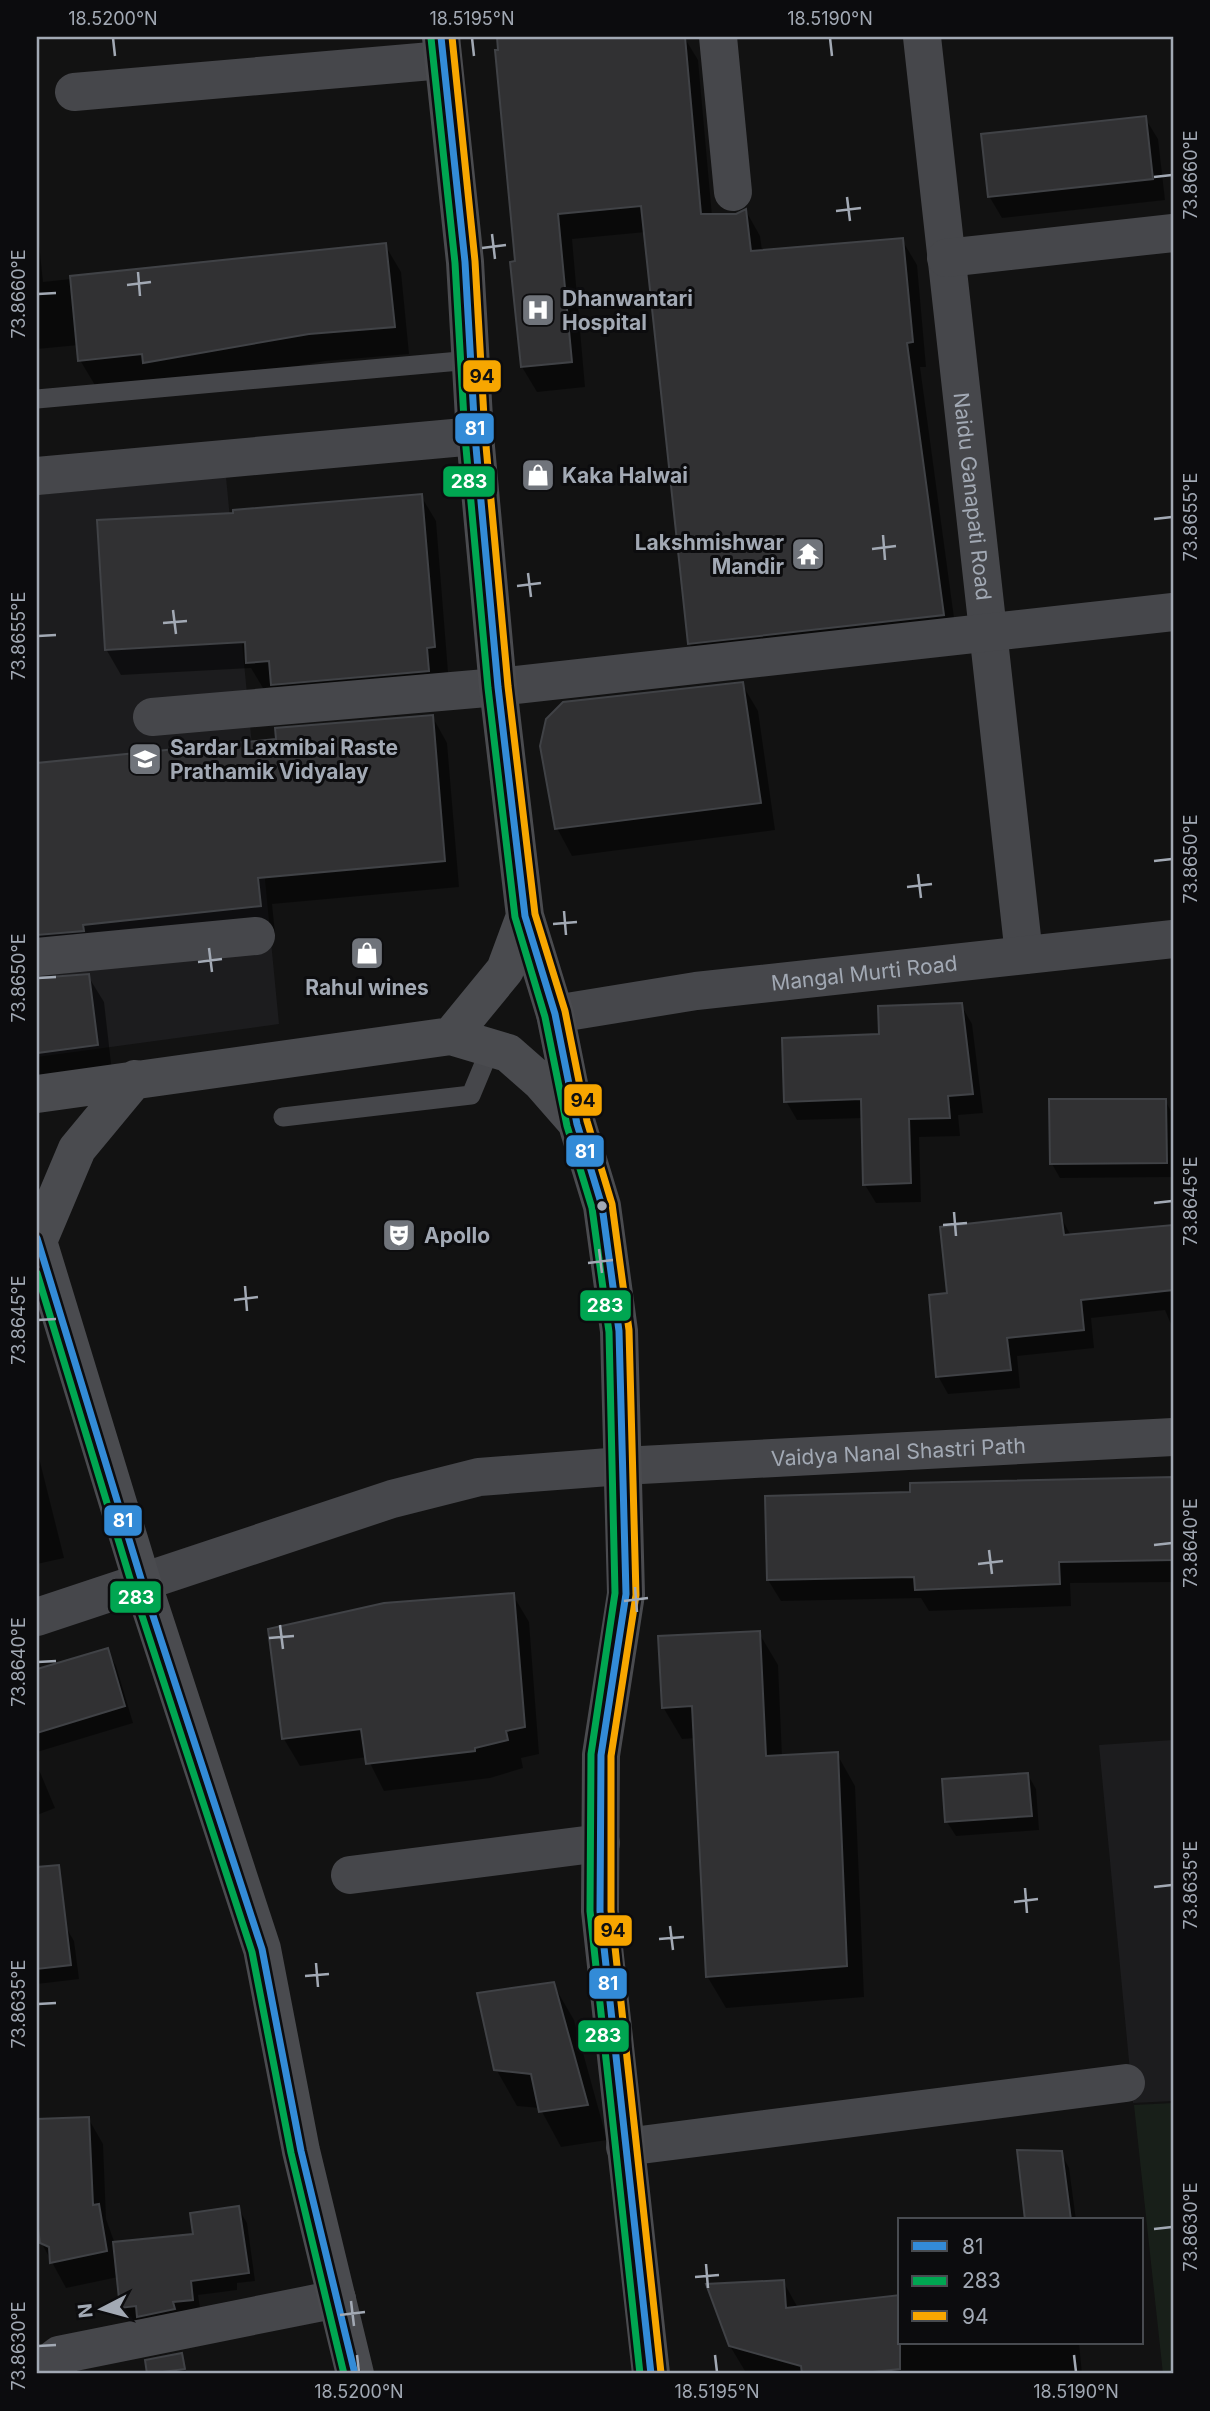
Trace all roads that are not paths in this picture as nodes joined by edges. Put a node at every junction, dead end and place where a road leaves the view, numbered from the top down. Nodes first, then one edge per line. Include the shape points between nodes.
1 (718, 37) edge
2 (922, 37) edge
3 (442, 48) edge
4 (74, 92) dead end
5 (733, 192) dead end
6 (1173, 233) edge
7 (946, 258) junction
8 (471, 360) junction
9 (37, 399) edge
10 (475, 436) junction
11 (37, 476) edge
12 (1173, 612) edge
13 (988, 630) junction
14 (498, 687) junction
15 (152, 717) dead end
16 (525, 916) junction
17 (256, 936) dead end
18 (1173, 939) edge
19 (1024, 956) junction
20 (37, 957) edge
21 (555, 1014) junction
22 (451, 1035) junction
23 (491, 1047) junction
24 (135, 1079) junction
25 (37, 1094) edge
26 (284, 1118) dead end
27 (577, 1124) junction
28 (38, 1238) edge
29 (1173, 1437) edge
30 (622, 1466) junction
31 (142, 1582) junction
32 (37, 1616) edge
33 (601, 1843) junction
34 (350, 1874) dead end
35 (1126, 2083) dead end
36 (625, 2147) junction
37 (337, 2299) junction
38 (37, 2372) edge
39 (355, 2374) edge
40 (651, 2374) edge

1 - 5 street
2 - 7 street, Naidu Ganapati Road
3 - 4 street
3 - 8 street
6 - 7 street
7 - 13 street, Naidu Ganapati Road
8 - 9 lane
8 - 10 street
10 - 11 street
10 - 14 street
12 - 13 street
13 - 14 street
13 - 19 street, Naidu Ganapati Road
14 - 15 street
14 - 16 street
16 - 21 street
16 - 22 street via 505,970
17 - 20 street
18 - 19 street, Mangal Murti Road
19 - 21 street, Mangal Murti Road via 696,991
21 - 27 street
22 - 23 street
22 - 24 street
23 - 26 lane via 471,1095
23 - 27 street via 517,1060
24 - 25 street
24 - 28 street via 77,1149
27 - 30 street via 602,1206 619,1331
28 - 31 street
29 - 30 street, Vaidya Nanal Shastri Path
30 - 31 street, Vaidya Nanal Shastri Path via 479,1477 392,1499
30 - 33 street via 626,1594 601,1755
31 - 32 street, Vaidya Nanal Shastri Path
31 - 37 street via 262,1949 301,2151
33 - 34 street
33 - 36 street via 600,1911
35 - 36 street
36 - 40 street
37 - 38 street via 59,2355
37 - 39 street

